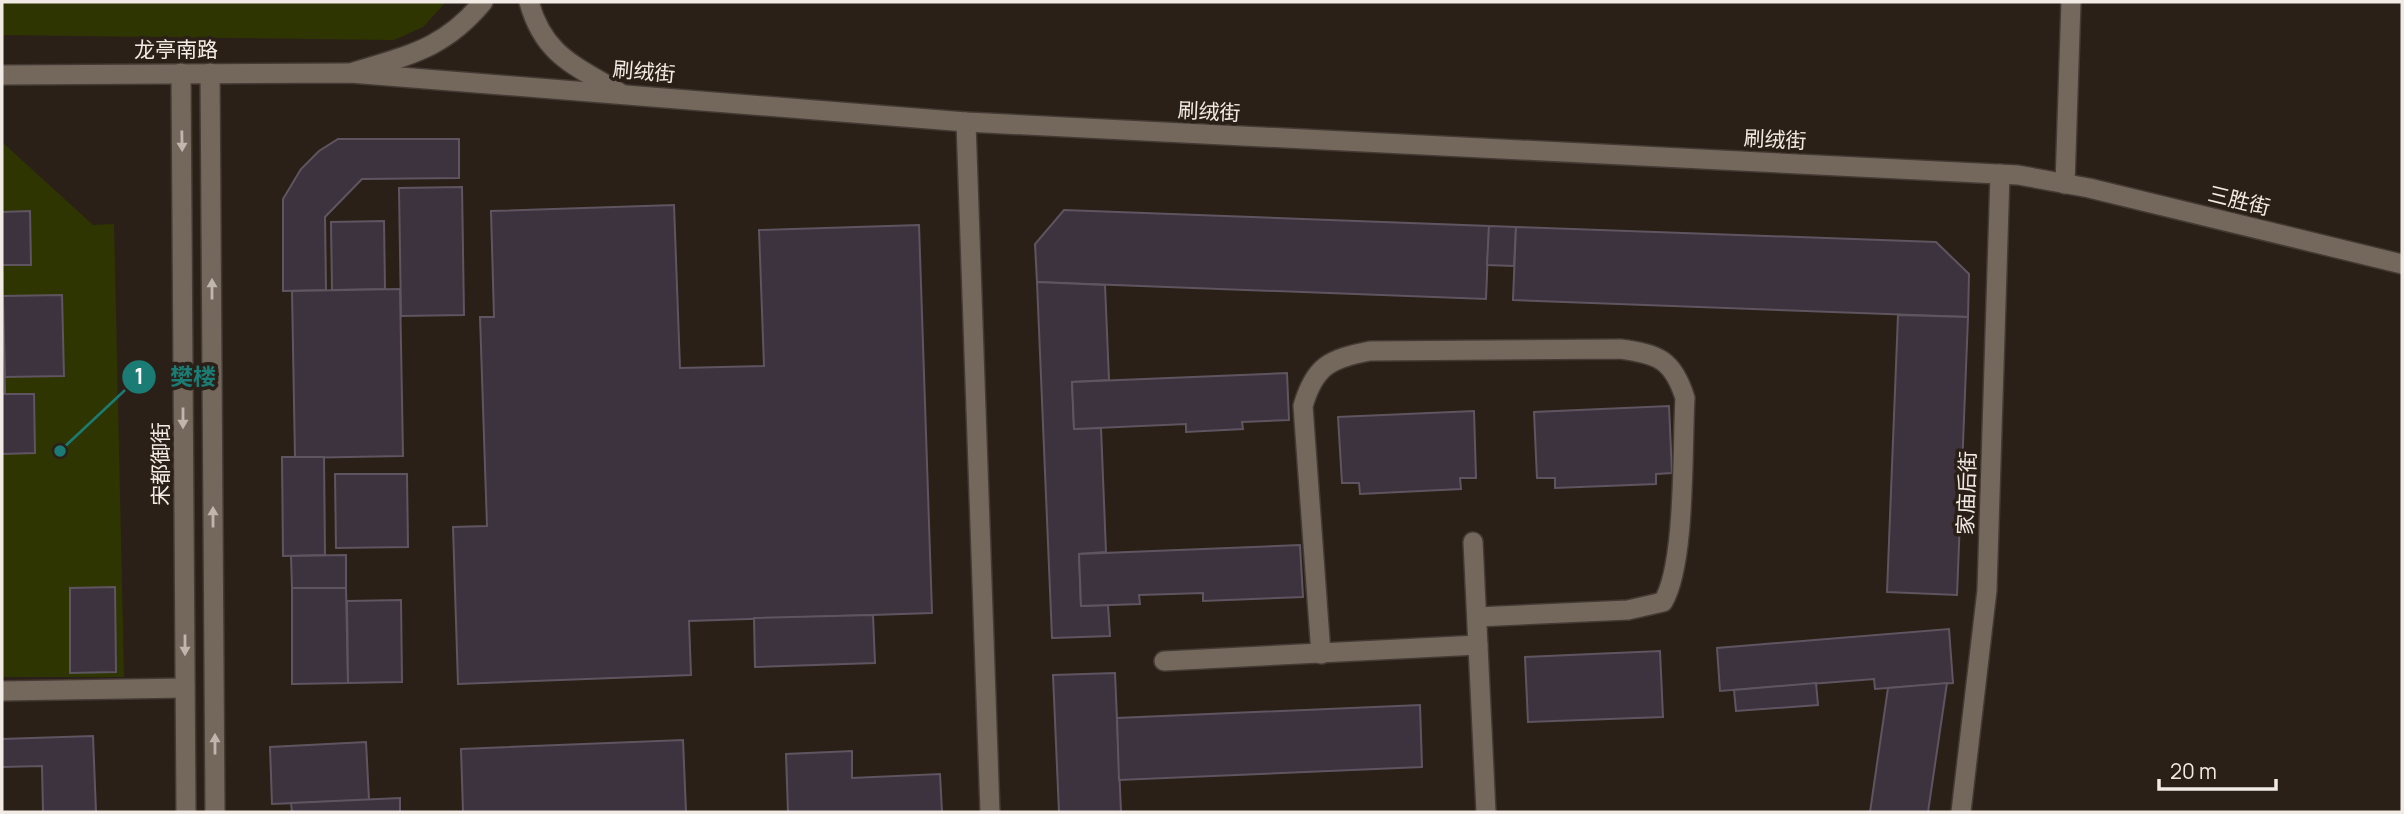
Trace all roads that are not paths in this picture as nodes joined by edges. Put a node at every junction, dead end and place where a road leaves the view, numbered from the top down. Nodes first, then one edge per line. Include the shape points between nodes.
1 (483, 2) edge
2 (529, 2) edge
3 (2071, 2) edge
4 (181, 73) junction
5 (210, 73) junction
6 (350, 73) junction
7 (2, 75) edge
8 (620, 93) junction
9 (966, 122) junction
10 (2000, 174) junction
11 (2065, 184) junction
12 (2402, 264) edge
13 (1473, 542) dead end
14 (1476, 617) junction
15 (1478, 645) junction
16 (1321, 654) junction
17 (1164, 662) dead end
18 (185, 688) junction
19 (2, 691) edge
20 (186, 812) edge
21 (215, 812) edge
22 (990, 812) edge
23 (1486, 812) edge
24 (1961, 812) edge

1 - 6 street via 444,40
2 - 8 street via 547,44
3 - 11 street
4 - 5 street, 龙亭南路
4 - 7 street, 龙亭南路
4 -> 18 street, 宋都御街
5 - 6 street, 龙亭南路
21 -> 5 street
6 - 8 street, 刷绒街
8 - 9 street, 刷绒街
9 - 10 street, 刷绒街
9 - 22 street
10 - 11 street, 刷绒街
10 - 24 street, 家庙后街 via 1987,590
11 - 12 street, 三胜街
13 - 14 street
14 - 15 street
14 - 16 street via 1628,610 1662,602 1671,589 1677,553 1685,398 1678,374 1664,361 1620,349 1370,351 1336,358 1319,370 1303,406
15 - 16 street
15 - 23 street
16 - 17 street
18 - 19 street
18 - 20 street, 宋都御街

